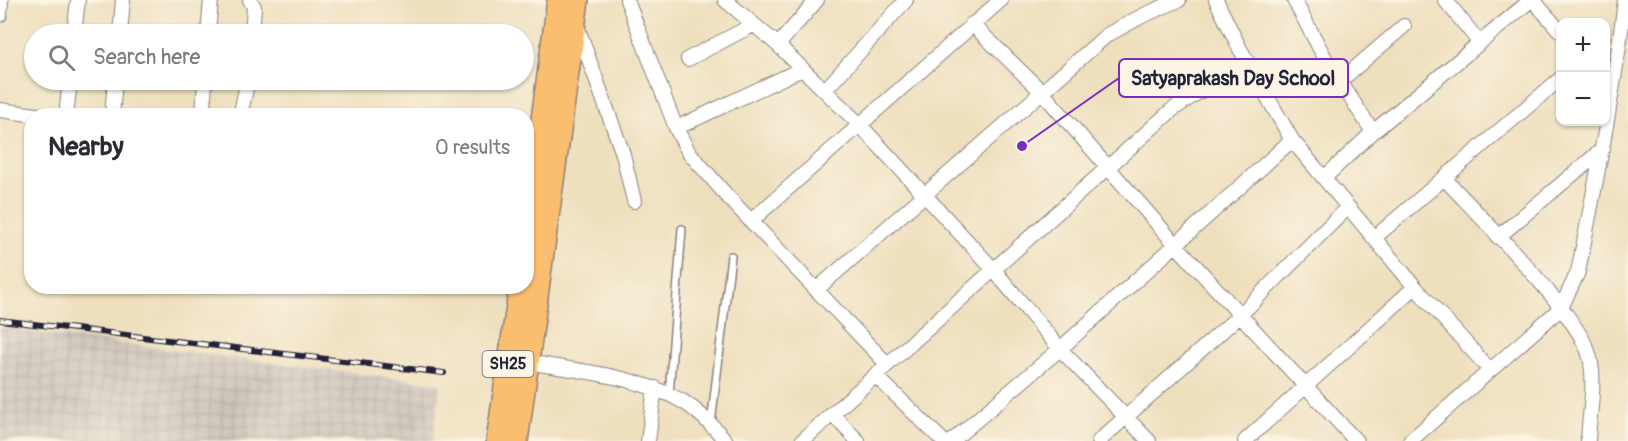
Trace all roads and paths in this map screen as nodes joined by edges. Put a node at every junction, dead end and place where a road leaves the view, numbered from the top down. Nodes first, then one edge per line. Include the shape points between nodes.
1 (2, 0) edge
2 (78, 0) edge
3 (123, 0) edge
4 (211, 0) edge
5 (250, 0) edge
6 (558, 0) edge
7 (578, 0) edge
8 (627, 0) edge
9 (725, 0) edge
10 (817, 0) edge
11 (906, 0) edge
12 (1001, 0) edge
13 (1179, 0) edge
14 (1216, 0) edge
15 (1294, 0) edge
16 (1445, 0) edge
17 (1532, 0) edge
18 (1625, 0) edge
19 (0, 15) edge
20 (575, 22) junction
21 (75, 24) edge
22 (121, 24) edge
23 (209, 24) edge
24 (253, 24) edge
25 (972, 24) junction
26 (753, 25) junction
27 (1404, 26) dead end
28 (1556, 27) edge
29 (1480, 43) junction
30 (778, 45) junction
31 (688, 59) dead end
32 (1249, 67) junction
33 (802, 69) junction
34 (1340, 81) junction
35 (1556, 82) edge
36 (826, 89) junction
37 (69, 90) edge
38 (114, 90) edge
39 (204, 90) edge
40 (246, 90) edge
41 (1041, 92) junction
42 (67, 108) edge
43 (113, 108) edge
44 (203, 108) edge
45 (242, 108) edge
46 (0, 110) edge
47 (24, 113) edge
48 (859, 124) junction
49 (676, 128) junction
50 (1373, 132) junction
51 (1292, 140) junction
52 (1603, 149) junction
53 (1108, 166) junction
54 (534, 178) edge
55 (1324, 178) junction
56 (1445, 179) junction
57 (924, 196) junction
58 (634, 201) dead end
59 (1348, 207) junction
60 (751, 221) junction
61 (682, 229) dead end
62 (1498, 237) junction
63 (1374, 238) junction
64 (1176, 245) junction
65 (731, 256) dead end
66 (993, 269) junction
67 (534, 274) edge
68 (1415, 286) junction
69 (816, 290) junction
70 (520, 294) edge
71 (530, 294) edge
72 (1561, 308) junction
73 (1239, 315) junction
74 (1060, 349) junction
75 (518, 360) junction
76 (887, 364) junction
77 (1490, 370) junction
78 (875, 375) junction
79 (655, 388) junction
80 (1306, 388) junction
81 (669, 395) junction
82 (832, 414) junction
83 (1126, 417) junction
84 (711, 424) junction
85 (497, 441) edge
86 (517, 441) edge
87 (648, 441) edge
88 (726, 441) edge
89 (802, 441) edge
90 (858, 441) edge
91 (943, 441) edge
92 (952, 441) edge
93 (1099, 441) edge
94 (1149, 441) edge
95 (1245, 441) edge
96 (1356, 441) edge
97 (1410, 441) edge
98 (1588, 441) edge

1 - 19 street
2 - 21 street
3 - 22 street
4 - 23 street
5 - 24 street via 254,8
6 - 54 main road
7 - 20 main road, SH25
8 - 49 street
9 - 26 street
10 - 30 street
11 - 36 street
12 - 25 street
13 - 41 street via 1107,35
14 - 32 street
15 - 34 street
16 - 29 street
17 - 28 street
17 - 29 street
18 - 52 street
20 - 58 street via 623,154
20 - 67 main road, SH25 via 563,119
25 - 41 street
25 - 48 street
26 - 30 street
26 - 31 street
27 - 34 street
29 - 50 street
30 - 33 street
32 - 51 street
32 - 53 street via 1172,110
33 - 36 street
33 - 49 street
34 - 50 street
35 - 56 street
36 - 48 street
37 - 42 street
38 - 43 street
39 - 44 street
40 - 45 street
41 - 53 street
41 - 57 street
46 - 47 street
48 - 57 street
48 - 60 street
49 - 60 street via 688,150
50 - 55 street
51 - 55 street
51 - 64 street
52 - 62 street
52 - 72 street via 1578,272
53 - 64 street
53 - 66 street
55 - 59 street
56 - 62 street
56 - 63 street
57 - 66 street
57 - 69 street
59 - 63 street
59 - 73 street
60 - 69 street
61 - 81 lane
62 - 72 street
63 - 68 street
64 - 73 street
64 - 74 street
65 - 84 lane
66 - 74 street
66 - 76 street
68 - 77 street
68 - 80 street
69 - 76 street
70 - 75 main road, SH25
71 - 75 main road, SH25
72 - 77 street
72 - 98 street via 1590,357
73 - 80 street
73 - 83 street
74 - 83 street
74 - 92 street
75 - 79 street
75 - 85 main road, SH25
75 - 86 main road, SH25
76 - 78 street
77 - 97 street
78 - 82 street
78 - 91 street
79 - 81 street
79 - 87 street
80 - 95 street
80 - 96 street
81 - 84 street
82 - 89 street
82 - 90 street
83 - 93 street
83 - 94 street
84 - 88 street

